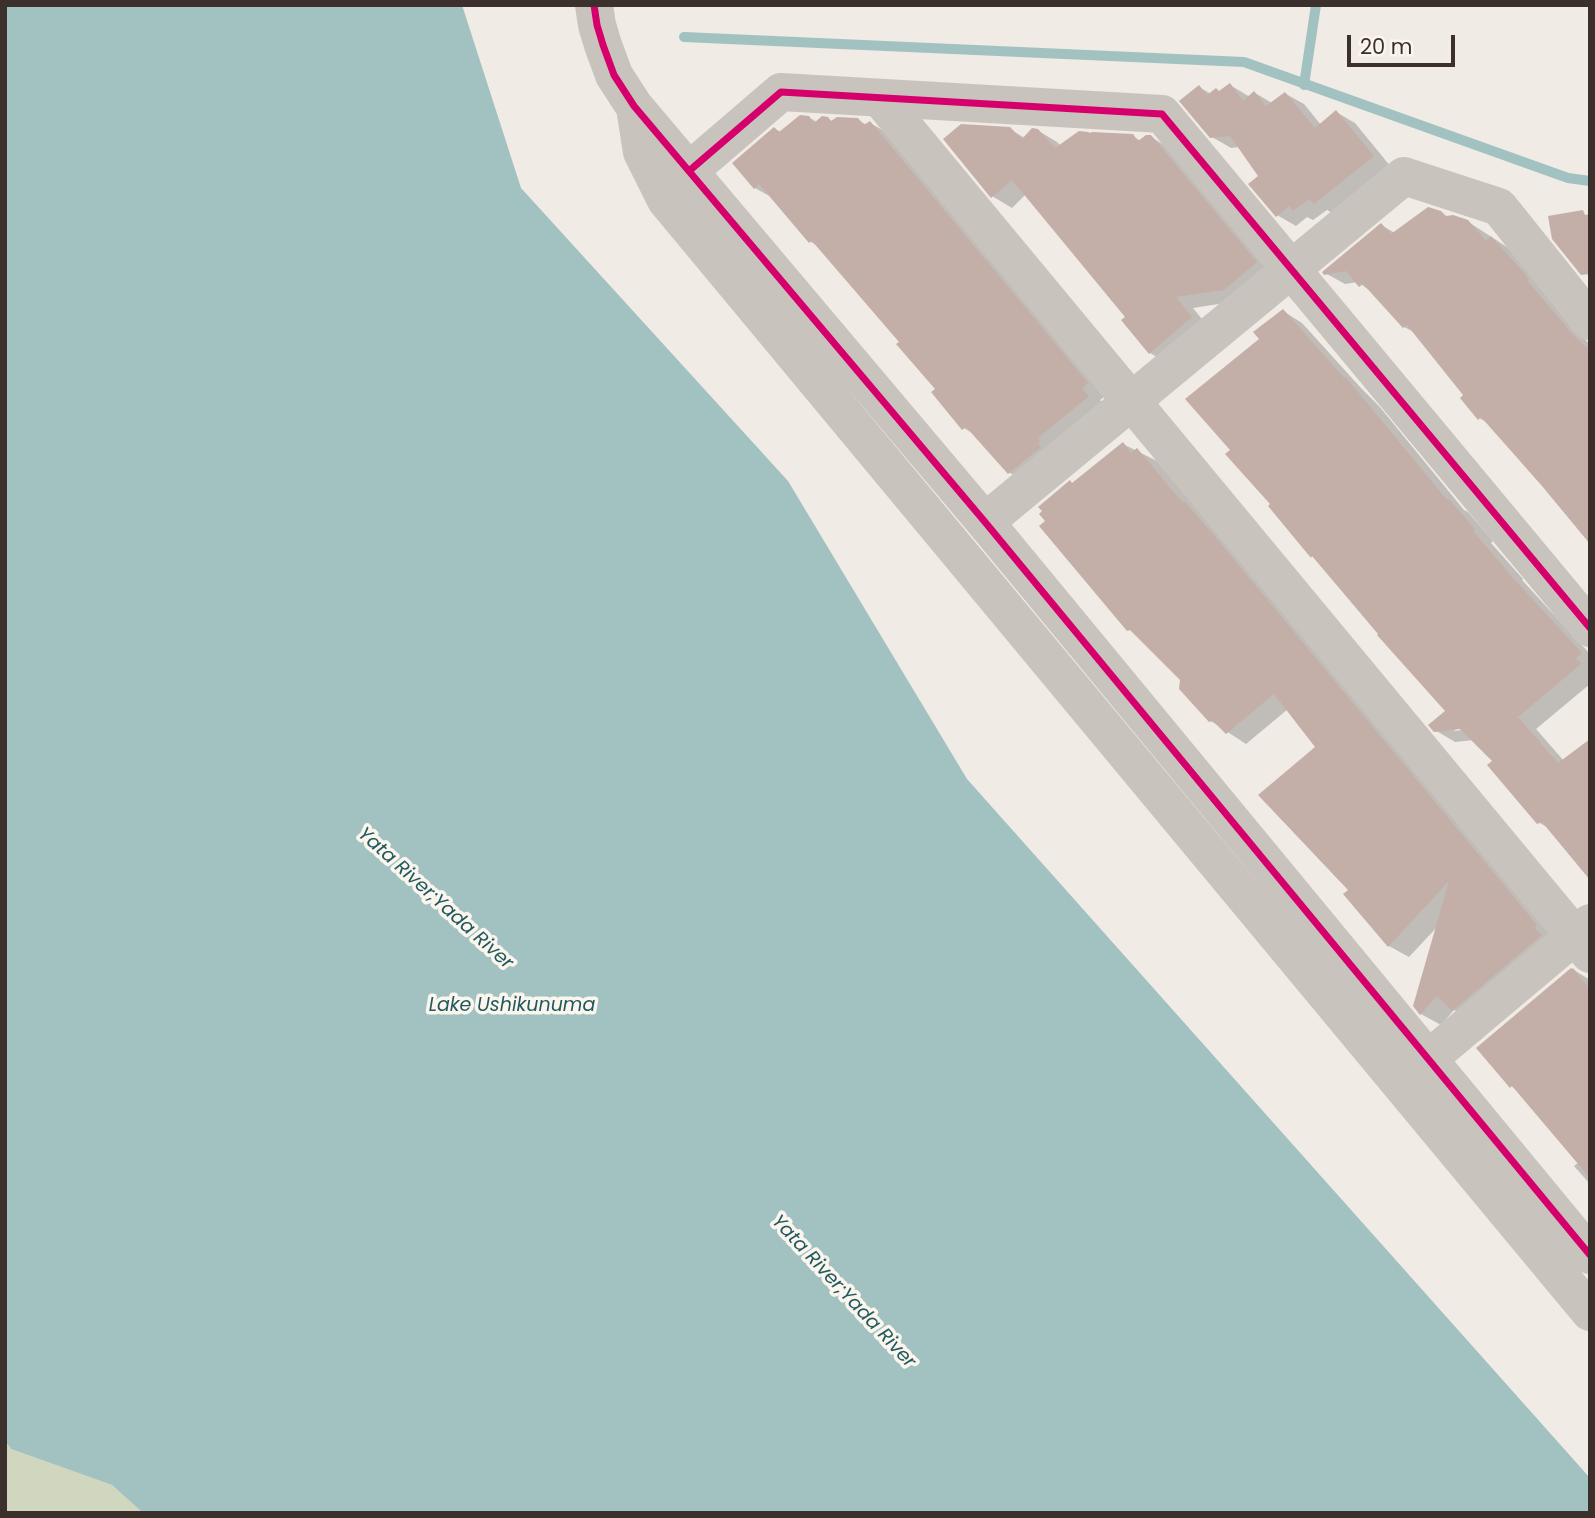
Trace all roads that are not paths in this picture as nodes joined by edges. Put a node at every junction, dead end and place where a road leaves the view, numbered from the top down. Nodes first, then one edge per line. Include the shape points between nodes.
1 (594, 5) edge
2 (880, 98) junction
3 (634, 106) junction
4 (689, 171) junction
5 (1290, 269) junction
6 (1590, 321) edge
7 (1131, 401) junction
8 (985, 522) junction
9 (1590, 628) edge
10 (1585, 938) edge
11 (1427, 1060) junction
12 (1590, 1255) edge
13 (1590, 1312) edge

1 - 3 street via 614,75
2 - 4 street via 781,92
2 - 5 street via 1162,114
2 - 7 street
3 - 4 street
3 - 13 street via 642,152 666,200
4 - 8 street
5 - 6 street via 1404,176 1499,208
5 - 7 street
5 - 9 street
7 - 8 street
7 - 10 street
8 - 11 street
10 - 11 street
11 - 12 street

